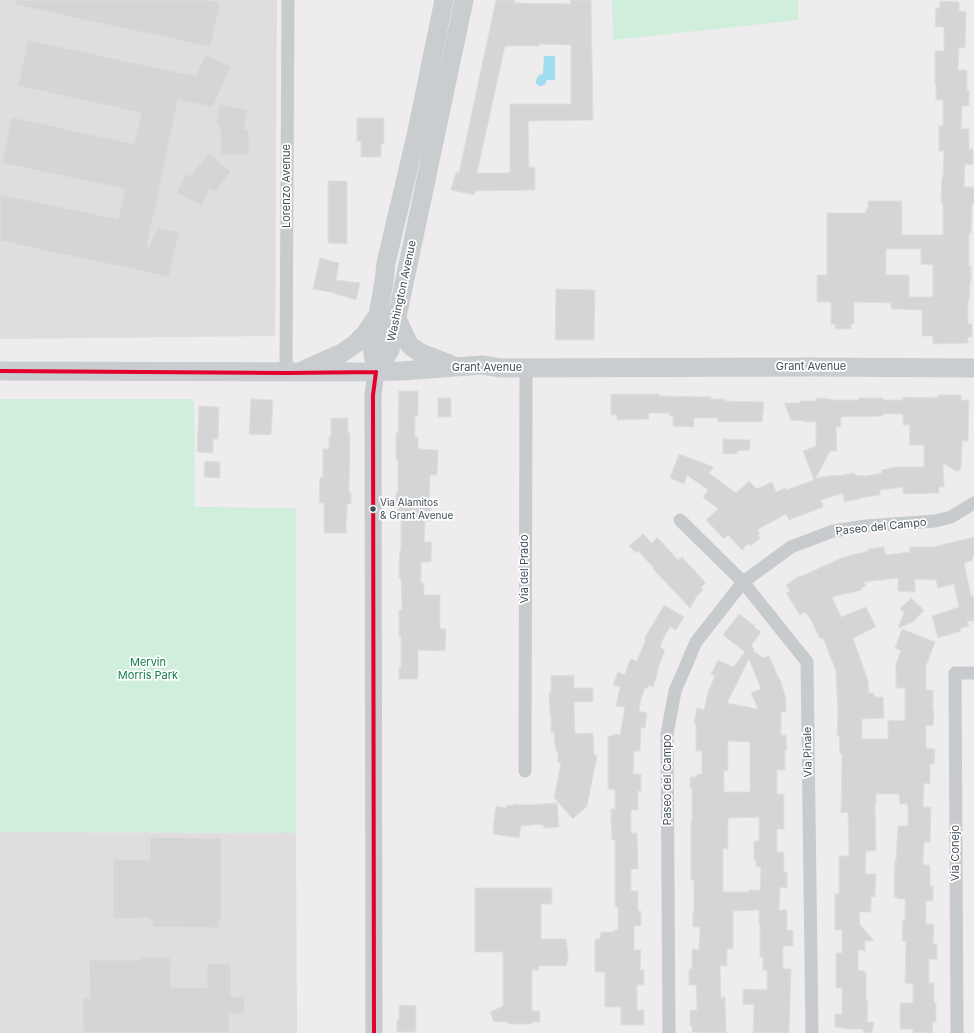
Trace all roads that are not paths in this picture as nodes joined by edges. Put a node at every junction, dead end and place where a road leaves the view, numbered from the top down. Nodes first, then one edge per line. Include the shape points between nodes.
1 (288, 0) edge
2 (444, 0) edge
3 (464, 0) edge
4 (378, 313) junction
5 (397, 319) junction
6 (455, 367) junction
7 (526, 368) junction
8 (974, 368) edge
9 (0, 371) edge
10 (376, 372) junction
11 (293, 373) junction
12 (974, 503) edge
13 (680, 520) dead end
14 (743, 582) junction
15 (974, 673) edge
16 (525, 771) dead end
17 (374, 1033) edge
18 (669, 1033) edge
19 (812, 1033) edge
20 (958, 1033) edge

1 - 11 street, Lorenzo Avenue
2 - 4 main road, Washington Avenue via 420,122 386,263
3 - 5 main road, Washington Avenue
4 - 10 main road, Washington Avenue via 372,350
4 - 11 main road via 366,333 355,344 342,353
5 - 6 main road via 412,347
5 - 10 main road, Washington Avenue via 390,350
6 - 7 main road, Grant Avenue via 482,365
6 - 10 main road, Grant Avenue
7 - 8 main road, Grant Avenue
7 - 16 street, Via del Prado
9 - 11 main road, Grant Avenue
10 - 11 main road, Grant Avenue
10 - 17 street via 372,395
12 - 14 street, Paseo del Campo via 951,517 935,521 833,531 791,547
13 - 14 street, Via Pinale
14 - 18 street, Paseo del Campo via 696,642 675,691 667,734
14 - 19 street, Via Pinale via 807,662
15 - 20 street, Via Conejo via 955,673

